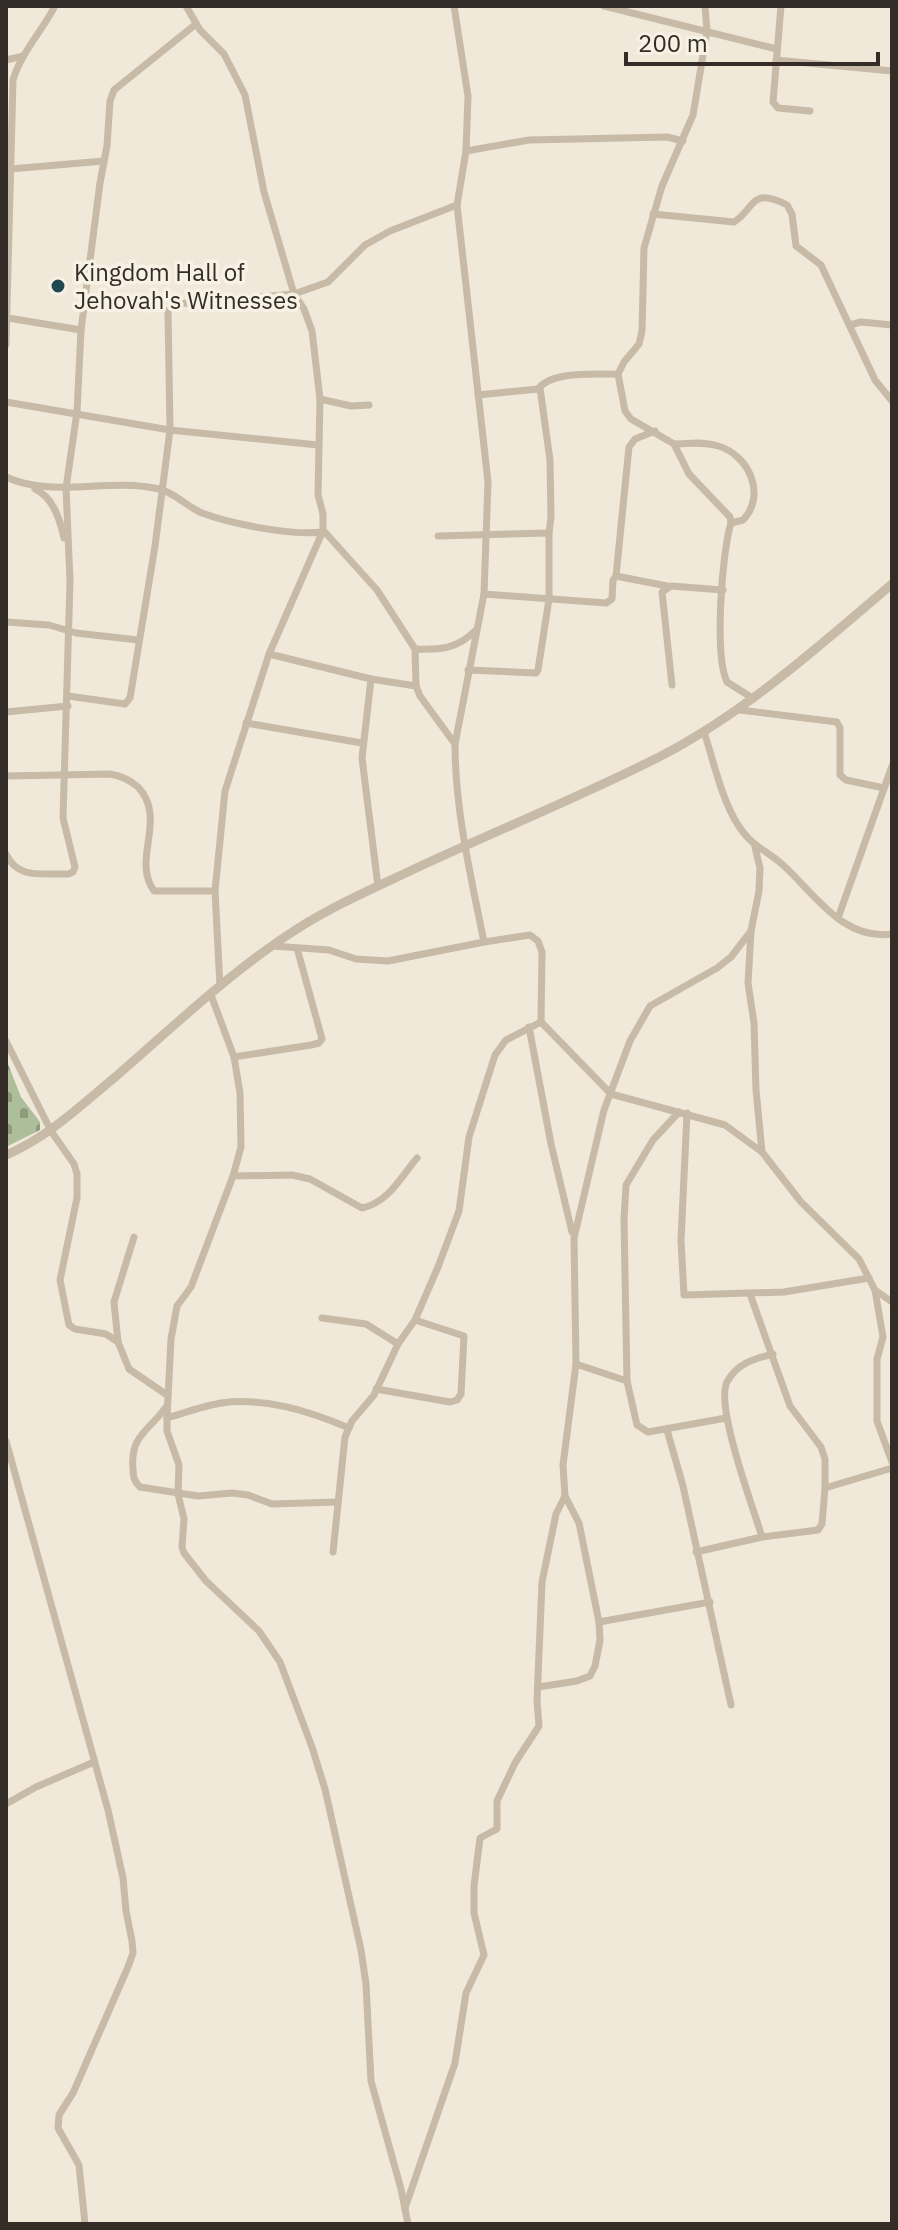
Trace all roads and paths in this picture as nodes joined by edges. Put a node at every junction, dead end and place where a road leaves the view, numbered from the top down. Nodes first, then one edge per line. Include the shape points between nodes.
1 (55, 6) edge
2 (186, 6) edge
3 (454, 6) edge
4 (604, 6) edge
5 (705, 6) edge
6 (781, 6) edge
7 (629, 9) edge
8 (196, 24) junction
9 (707, 31) junction
10 (777, 49) junction
11 (23, 56) junction
12 (6, 60) edge
13 (776, 60) junction
14 (892, 71) edge
15 (810, 111) dead end
16 (683, 141) junction
17 (466, 151) junction
18 (104, 161) junction
19 (8, 168) edge
20 (457, 205) junction
21 (653, 214) junction
22 (7, 227) edge
23 (294, 294) junction
24 (8, 318) junction
25 (850, 325) junction
26 (892, 325) edge
27 (81, 330) junction
28 (6, 345) edge
29 (618, 374) junction
30 (540, 388) junction
31 (478, 395) junction
32 (320, 399) junction
33 (892, 401) edge
34 (6, 402) edge
35 (369, 405) dead end
36 (77, 412) junction
37 (170, 430) junction
38 (655, 431) junction
39 (674, 444) junction
40 (318, 445) junction
41 (6, 477) edge
42 (22, 484) junction
43 (66, 488) junction
44 (161, 489) junction
45 (731, 523) junction
46 (322, 532) junction
47 (485, 533) junction
48 (549, 533) junction
49 (438, 536) dead end
50 (616, 576) junction
51 (70, 581) junction
52 (892, 584) edge
53 (667, 586) junction
54 (723, 590) junction
55 (484, 594) junction
56 (549, 599) junction
57 (6, 622) edge
58 (477, 629) junction
59 (68, 630) junction
60 (138, 640) junction
61 (415, 649) junction
62 (269, 654) junction
63 (468, 670) junction
64 (371, 679) junction
65 (672, 685) dead end
66 (416, 686) junction
67 (68, 696) junction
68 (754, 699) junction
69 (68, 706) junction
70 (740, 710) junction
71 (6, 712) edge
72 (246, 723) junction
73 (704, 732) junction
74 (362, 743) junction
75 (455, 744) junction
76 (892, 766) edge
77 (66, 773) junction
78 (6, 776) edge
79 (884, 788) junction
80 (466, 846) junction
81 (755, 847) junction
82 (6, 854) edge
83 (378, 886) junction
84 (215, 891) junction
85 (838, 918) junction
86 (751, 931) junction
87 (892, 934) edge
88 (484, 942) junction
89 (271, 946) junction
90 (297, 948) junction
91 (220, 987) junction
92 (211, 995) junction
93 (541, 1022) junction
94 (529, 1027) junction
95 (6, 1041) edge
96 (234, 1057) junction
97 (611, 1094) junction
98 (683, 1112) junction
99 (51, 1131) junction
100 (762, 1152) junction
101 (6, 1155) edge
102 (417, 1158) dead end
103 (233, 1176) junction
104 (134, 1237) dead end
105 (574, 1238) junction
106 (869, 1278) junction
107 (875, 1290) junction
108 (750, 1294) junction
109 (892, 1302) edge
110 (322, 1318) dead end
111 (415, 1320) junction
112 (118, 1342) junction
113 (398, 1344) junction
114 (773, 1354) junction
115 (576, 1364) junction
116 (627, 1381) junction
117 (376, 1389) junction
118 (167, 1395) junction
119 (166, 1407) junction
120 (167, 1418) junction
121 (726, 1418) junction
122 (349, 1428) junction
123 (667, 1430) junction
124 (6, 1441) edge
125 (892, 1465) edge
126 (825, 1488) junction
127 (178, 1494) junction
128 (565, 1496) junction
129 (338, 1502) junction
130 (762, 1537) junction
131 (333, 1552) dead end
132 (696, 1552) junction
133 (710, 1602) junction
134 (599, 1622) junction
135 (538, 1687) junction
136 (731, 1705) dead end
137 (94, 1762) junction
138 (6, 1804) edge
139 (405, 2208) junction
140 (85, 2224) edge
141 (408, 2224) edge

1 - 11 street
2 - 8 street
3 - 17 street via 468,96
4 - 7 street
5 - 9 street
6 - 10 street
7 - 9 street
8 - 18 street via 114,90
8 - 23 street via 224,54 245,95 264,192
9 - 10 street
9 - 16 street via 693,115
10 - 13 street
11 - 12 street
11 - 19 street via 11,93
13 - 14 street
13 - 15 street via 775,106
16 - 17 street via 529,140
16 - 21 street
17 - 20 street
18 - 19 street
18 - 27 street
19 - 22 street
20 - 23 street via 390,231 365,245 335,278
20 - 31 street
21 - 25 street via 734,222 759,198 787,205 796,246 821,265
21 - 29 street via 644,248 642,331
22 - 24 street
23 - 32 street via 312,331
23 - 37 street via 176,304 168,310
24 - 27 street
24 - 28 street
25 - 26 street
25 - 33 street via 875,380
27 - 36 street
29 - 30 street via 560,377
29 - 38 street via 625,411
30 - 31 street
30 - 48 street via 551,468
31 - 47 street via 488,482
32 - 35 street
32 - 40 street
34 - 36 street
36 - 37 street
36 - 43 street
37 - 40 street
37 - 44 street
38 - 39 street
38 - 50 street via 629,447
39 - 45 street via 689,474 720,504
39 - 45 street via 719,446 744,465 752,477 754,503 743,520
40 - 46 street
41 - 42 street
42 - 43 street
42 - 51 street via 41,491 52,504 63,532
43 - 44 street
43 - 51 street
44 - 46 street via 204,514 260,527
44 - 60 street
45 - 54 street
46 - 61 street via 377,590
46 - 62 street
47 - 48 street
47 - 49 street
47 - 55 street
48 - 56 street
50 - 53 street
50 - 56 street via 610,602
51 - 59 street
52 - 68 street
53 - 54 street
53 - 65 street via 662,596
54 - 68 street via 724,675 733,688
55 - 56 street
55 - 58 street
56 - 63 street via 536,673
57 - 59 street
58 - 61 street via 445,649
58 - 63 street
59 - 60 street
59 - 67 street
60 - 67 street via 128,703
61 - 66 street
62 - 64 street
62 - 72 street
63 - 75 street
64 - 66 street
64 - 74 street
66 - 75 street
67 - 69 street
68 - 70 street
69 - 71 street
69 - 77 street
70 - 73 street
70 - 79 street via 837,722 840,775
72 - 74 street
72 - 84 street via 221,809
73 - 80 street
73 - 81 street via 735,821
74 - 83 street
75 - 80 street
76 - 79 street
77 - 78 street
77 - 82 street via 63,818 73,872 22,872
77 - 84 street via 121,776 141,791 152,813 147,854 154,891
79 - 85 street
80 - 83 street
80 - 88 street
81 - 85 street via 780,862
81 - 86 street via 760,879
83 - 89 street
84 - 91 street
85 - 87 street via 865,933
86 - 97 street via 717,968 650,1006 630,1041
86 - 100 street via 748,983
88 - 90 street via 388,961
88 - 93 street via 530,935 538,941
89 - 90 street
89 - 91 street
90 - 96 street via 322,1039
91 - 92 street
92 - 96 street
92 - 99 street
93 - 94 street
93 - 97 street
94 - 105 street
94 - 111 street via 506,1040 495,1055 469,1137 459,1211
95 - 99 street
96 - 103 street via 241,1147
97 - 98 street
97 - 105 street
98 - 100 street via 725,1125
98 - 108 street via 682,1291 687,1296
98 - 116 street via 653,1140 626,1185
99 - 101 street
99 - 112 street via 77,1174 60,1280 65,1313 75,1329 106,1334
100 - 106 street via 801,1202 859,1259
102 - 103 street via 383,1200 362,1208 310,1179
103 - 118 street via 191,1287 177,1306
104 - 112 street via 114,1302
105 - 115 street
106 - 107 street
106 - 108 street
107 - 109 street
107 - 125 street via 883,1337 877,1359 877,1421
108 - 114 street
110 - 113 street via 366,1324
111 - 113 street
111 - 117 street via 464,1336 461,1394 450,1402
112 - 118 street via 129,1369
113 - 117 street
114 - 121 street via 749,1360 728,1380
114 - 126 street via 790,1406 821,1447
115 - 116 street
115 - 128 street via 563,1465
116 - 123 street via 637,1425 648,1432
117 - 122 street
118 - 119 street
119 - 120 street
119 - 127 street via 134,1444 133,1477 140,1487
120 - 122 street via 222,1403 255,1403 311,1412
120 - 127 street via 179,1465
121 - 123 street
121 - 130 street
122 - 129 street
123 - 132 street
124 - 137 street
125 - 126 street
126 - 130 street via 820,1528
127 - 129 street via 232,1493 288,1505
127 - 139 street via 184,1553 259,1631 280,1662 312,1747 361,1950 371,2081
128 - 134 street via 579,1523
128 - 135 street via 556,1514 542,1582
129 - 131 street
130 - 132 street
132 - 133 street
133 - 134 street
133 - 136 street
134 - 135 street via 590,1676
135 - 139 street via 539,1726 497,1801 497,1829 480,1838 474,1913 484,1955 466,1993 455,2063
137 - 138 street
137 - 140 street via 123,1878 133,1953 59,2115 58,2128 79,2165
139 - 141 street

